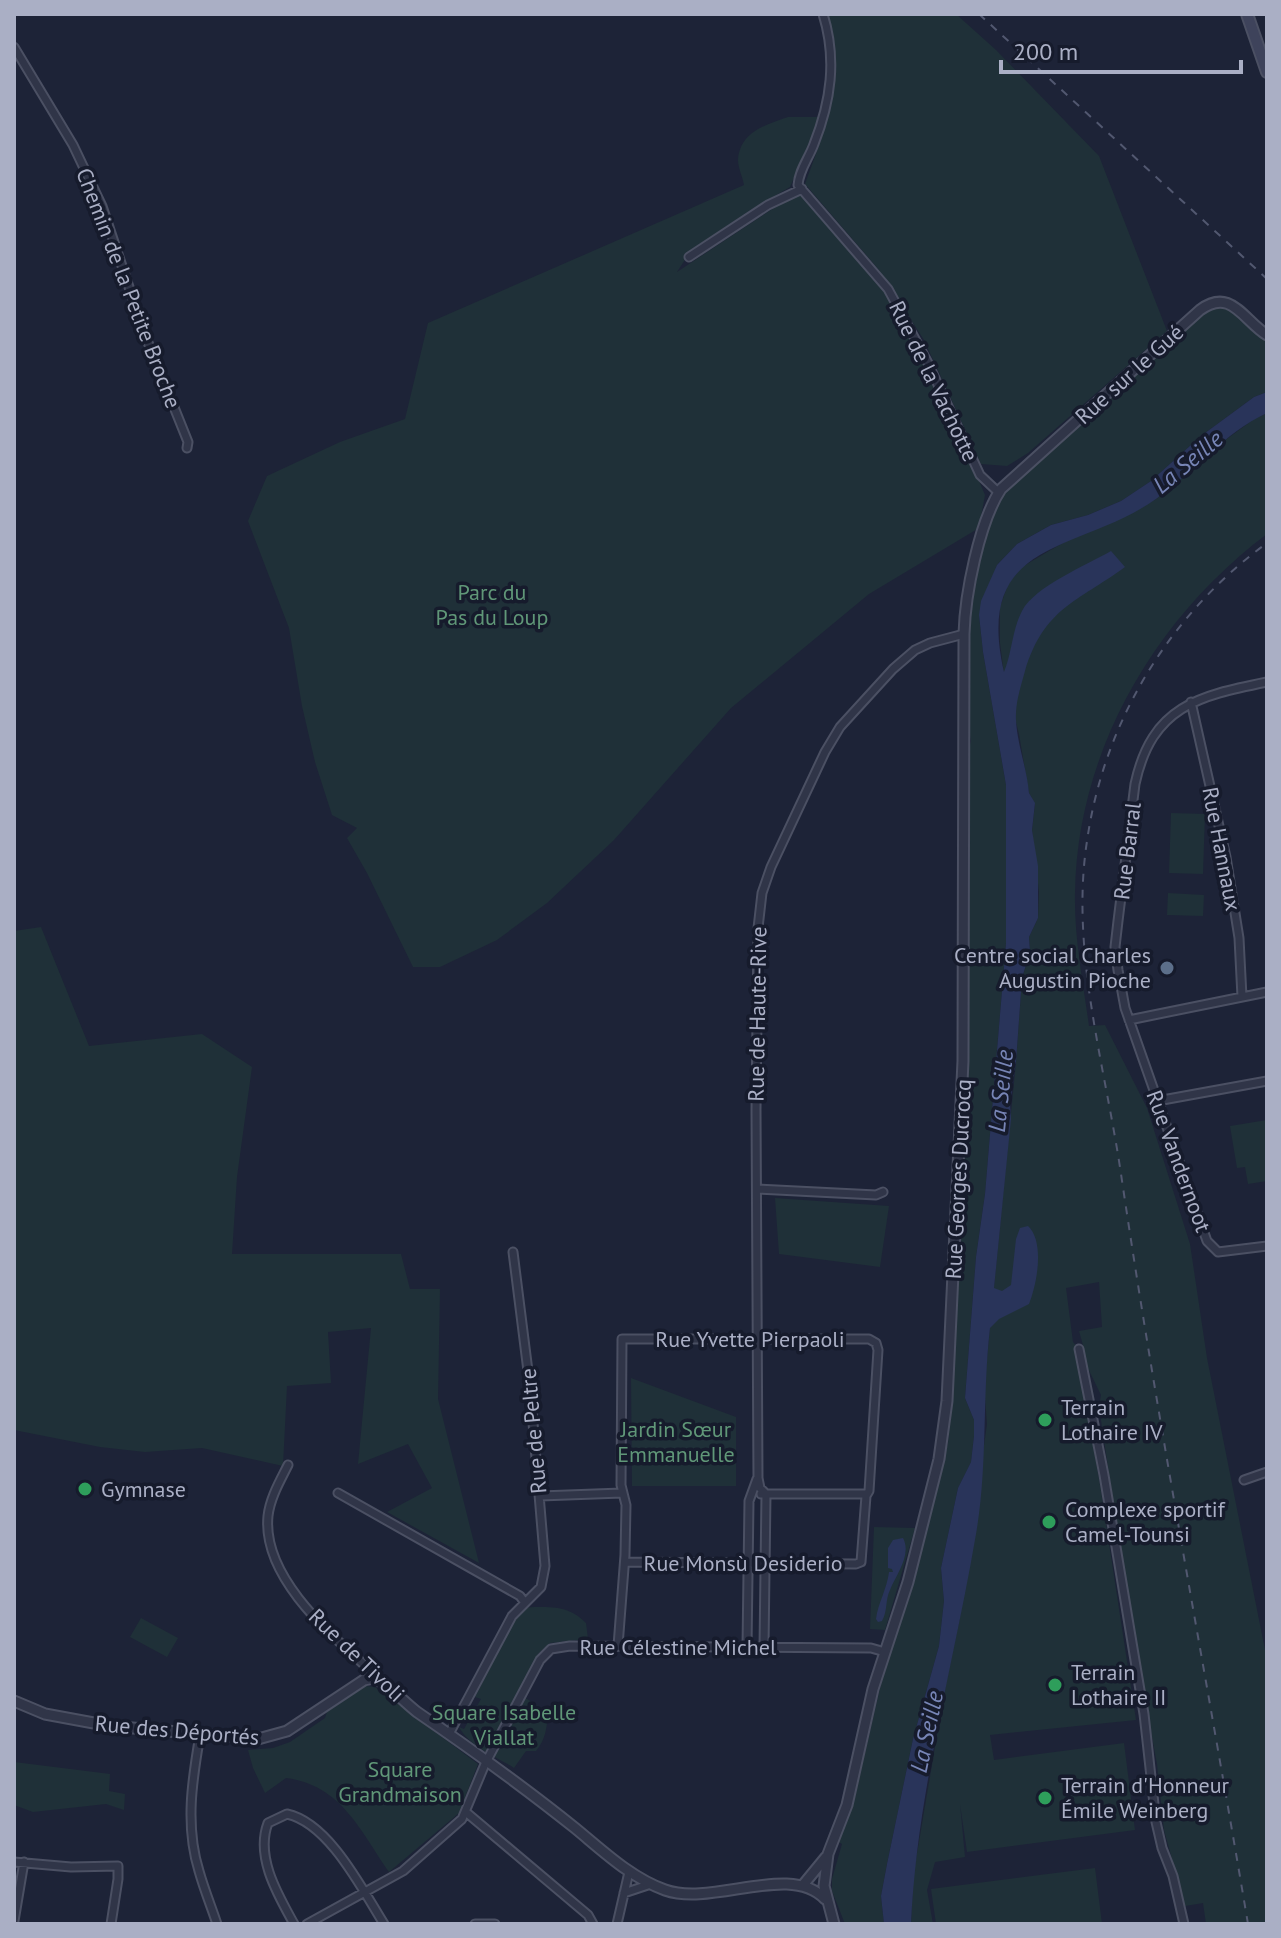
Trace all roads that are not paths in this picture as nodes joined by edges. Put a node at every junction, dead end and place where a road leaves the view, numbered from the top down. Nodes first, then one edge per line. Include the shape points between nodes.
1 (823, 14) edge
2 (1247, 14) edge
3 (14, 47) edge
4 (1267, 72) edge
5 (802, 189) junction
6 (689, 257) dead end
7 (1267, 335) edge
8 (187, 448) dead end
9 (998, 492) junction
10 (964, 634) junction
11 (1267, 682) edge
12 (1191, 702) junction
13 (1267, 992) edge
14 (1242, 997) junction
15 (1129, 1020) junction
16 (1267, 1081) edge
17 (1157, 1101) junction
18 (758, 1189) junction
19 (883, 1192) dead end
20 (1267, 1246) edge
21 (513, 1252) dead end
22 (758, 1340) junction
23 (1079, 1349) dead end
24 (288, 1465) dead end
25 (1267, 1472) edge
26 (758, 1478) junction
27 (1244, 1480) dead end
28 (338, 1493) dead end
29 (622, 1493) junction
30 (751, 1494) junction
31 (766, 1494) junction
32 (867, 1494) junction
33 (540, 1496) junction
34 (625, 1562) junction
35 (748, 1563) junction
36 (765, 1563) junction
37 (525, 1603) junction
38 (618, 1646) junction
39 (747, 1647) junction
40 (764, 1647) junction
41 (885, 1652) junction
42 (374, 1678) junction
43 (14, 1701) edge
44 (449, 1734) junction
45 (200, 1735) junction
46 (488, 1761) junction
47 (467, 1813) junction
48 (828, 1854) junction
49 (14, 1862) edge
50 (24, 1862) junction
51 (629, 1872) junction
52 (651, 1884) junction
53 (803, 1885) junction
54 (365, 1893) junction
55 (624, 1893) junction
56 (827, 1901) junction
57 (14, 1921) edge
58 (111, 1924) edge
59 (217, 1924) edge
60 (294, 1924) edge
61 (307, 1924) edge
62 (384, 1924) edge
63 (475, 1924) edge
64 (495, 1924) edge
65 (593, 1924) edge
66 (617, 1924) edge
67 (834, 1924) edge
68 (1184, 1924) edge

1 - 5 street via 831,86 798,180
2 - 4 main road
3 - 8 street, Chemin de la Petite Broche via 73,145 102,206
5 - 6 street
5 - 9 street, Rue de la Vachotte via 888,289 980,475
7 - 9 street, Rue sur le Gué via 1232,305 1209,304
9 - 10 street, Rue Georges Ducrocq via 973,568
10 - 18 street, Rue de Haute-Rive via 915,650 840,727 766,880 758,928
10 - 41 street, Rue Georges Ducrocq via 964,1041 950,1361 939,1459
11 - 12 street
12 - 14 street, Rue Hannaux via 1226,857
12 - 15 street, Rue Barral via 1153,736 1135,784 1115,947
13 - 14 street
14 - 15 street
15 - 17 street, Rue Vandernoot
16 - 17 street
17 - 20 street, Rue Vandernoot via 1212,1248 1224,1252
18 - 19 street
18 - 22 street, Rue de Haute-Rive
21 - 33 street, Rue de Peltre
22 - 26 street, Rue de Haute-Rive
22 - 29 street, Rue Yvette Pierpaoli via 622,1339
22 - 32 street, Rue Yvette Pierpaoli via 876,1343
23 - 68 street via 1144,1714 1156,1822
24 - 42 street, Rue de Tivoli via 268,1513 269,1539 280,1570 328,1633
25 - 27 street
26 - 30 street, Rue de Haute-Rive
26 - 31 street, Rue de Haute-Rive
28 - 37 street
29 - 33 street
29 - 34 street
30 - 31 street
30 - 35 street, Rue de Haute-Rive
31 - 32 street
31 - 36 street, Rue de Haute-Rive
32 - 36 street, Rue Monsù Desiderio via 861,1562
33 - 37 street, Rue de Peltre via 545,1580
34 - 35 street, Rue Monsù Desiderio
34 - 38 street
35 - 36 street, Rue Monsù Desiderio
35 - 39 street, Rue de Haute-Rive
36 - 40 street, Rue de Haute-Rive
37 - 44 street, Rue de Peltre via 508,1624
38 - 39 street, Rue Célestine Michel
38 - 46 street, Rue Célestine Michel via 570,1646 546,1653
39 - 40 street, Rue Célestine Michel
40 - 41 street, Rue Célestine Michel
41 - 48 street, Rue Georges Ducrocq via 847,1805
42 - 44 street, Rue de Tivoli
42 - 45 street, Rue des Déportés via 277,1736
43 - 45 street, Rue des Déportés via 61,1718
44 - 46 street, Rue de Tivoli
45 - 59 street via 192,1784 192,1842
46 - 47 street
46 - 51 street, Rue de Tivoli
47 - 54 street via 403,1871
47 - 65 street
48 - 53 street, Rue Georges Ducrocq
48 - 56 street, Rue Georges Ducrocq via 823,1880
49 - 50 street
50 - 57 street
50 - 58 street via 118,1866
51 - 52 street, Rue de Tivoli
51 - 55 street
52 - 53 street, Rue de Tivoli via 700,1895
52 - 55 street
53 - 56 street
54 - 60 street via 311,1824 280,1815 268,1823 266,1855 274,1888
54 - 61 street
54 - 62 street
55 - 66 street
56 - 67 street, Rue Georges Ducrocq
63 - 64 street

